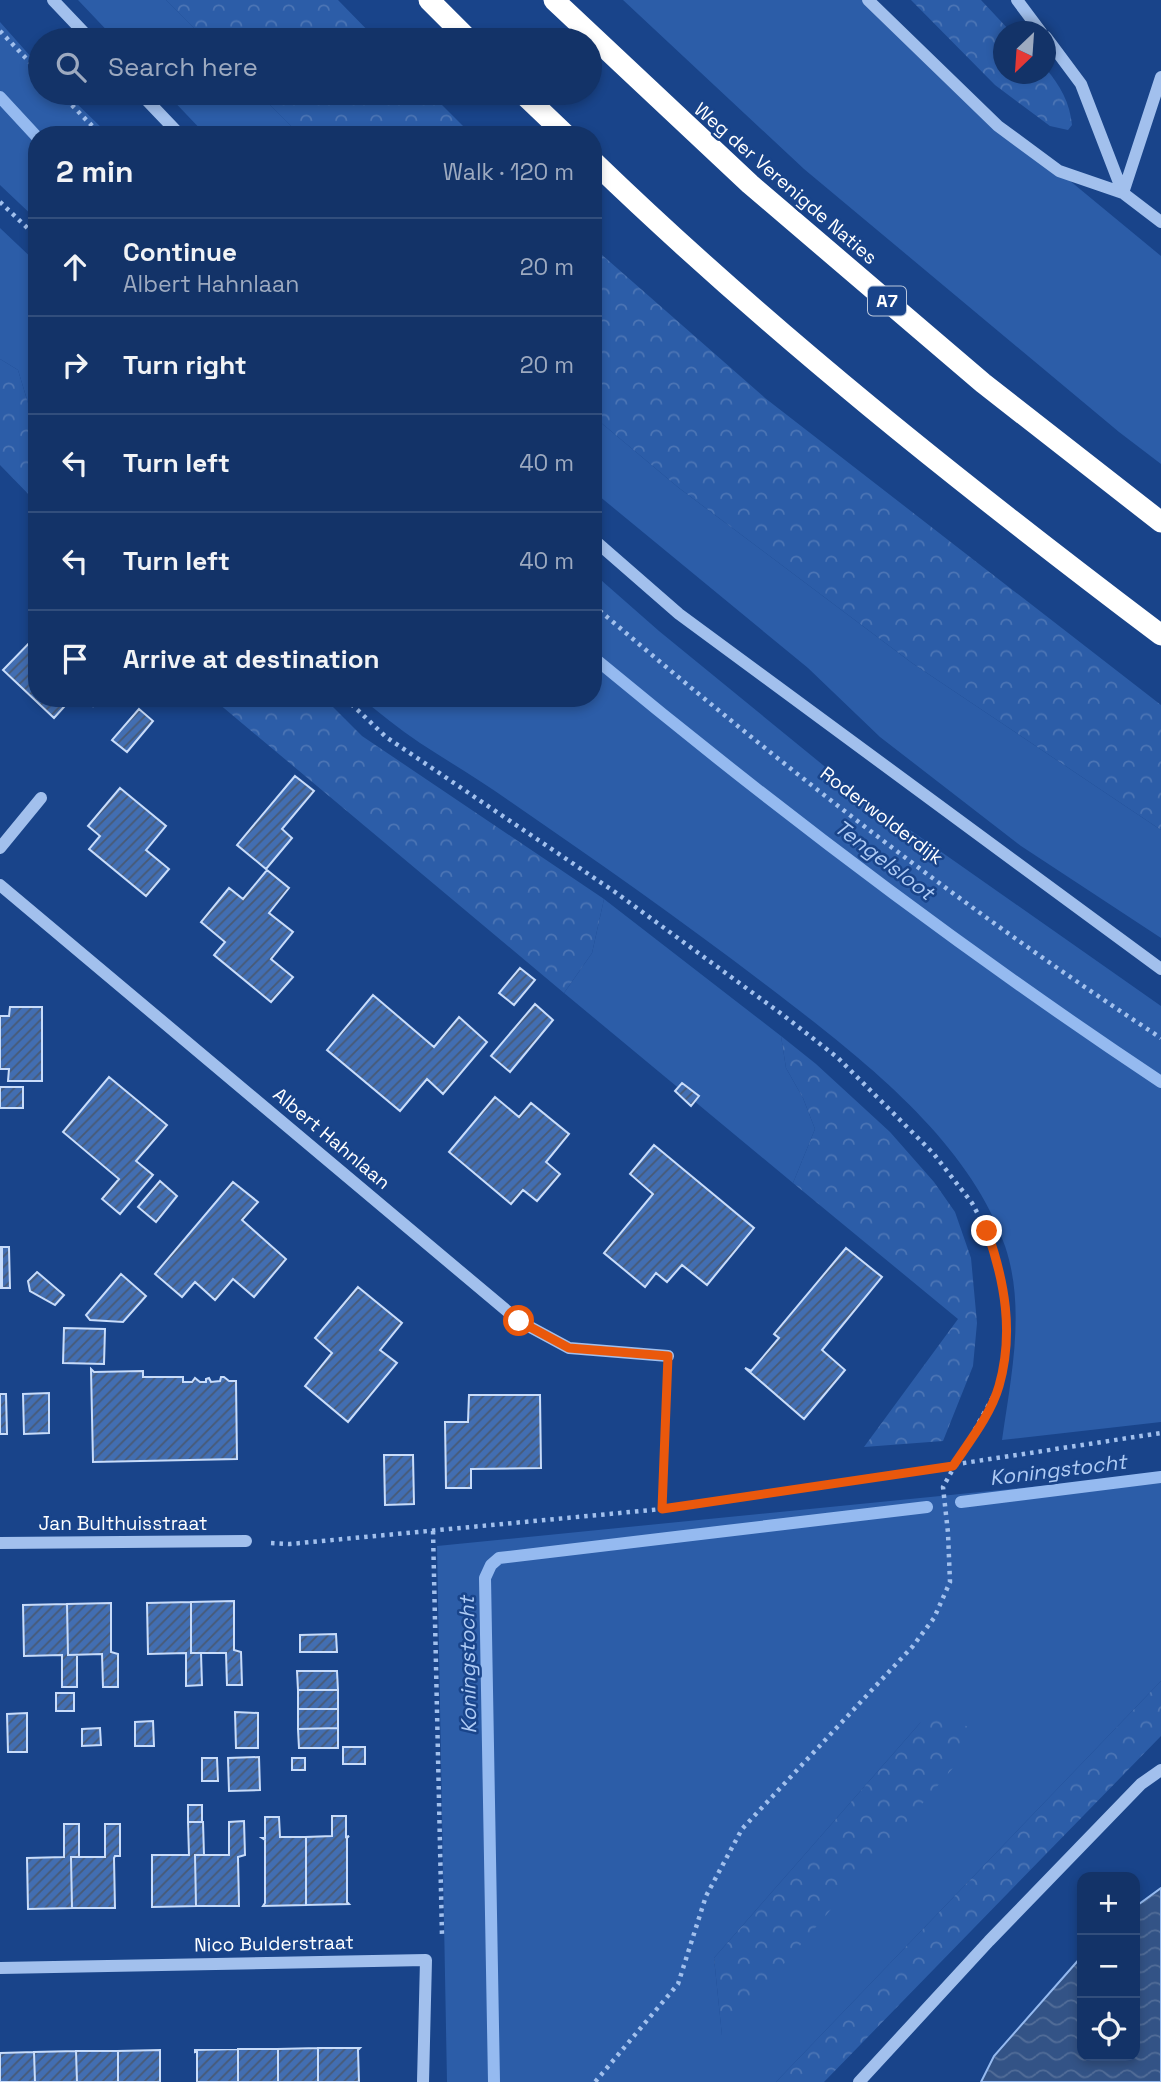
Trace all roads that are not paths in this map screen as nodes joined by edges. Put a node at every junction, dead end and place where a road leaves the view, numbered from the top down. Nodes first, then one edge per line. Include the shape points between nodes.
1 (53, 0) edge
2 (429, 0) edge
3 (554, 0) edge
4 (868, 0) edge
5 (1017, 0) edge
6 (1033, 21) edge
7 (80, 28) edge
8 (457, 28) edge
9 (583, 28) edge
10 (602, 47) edge
11 (1056, 51) edge
12 (1161, 77) edge
13 (151, 105) edge
14 (535, 105) edge
15 (171, 126) edge
16 (557, 126) edge
17 (602, 169) edge
18 (1123, 193) junction
19 (1161, 222) edge
20 (1161, 522) edge
21 (602, 547) edge
22 (1161, 635) edge
23 (41, 797) dead end
24 (0, 848) edge
25 (0, 885) edge
26 (1161, 969) edge
27 (668, 1356) road end
28 (246, 1541) road end
29 (0, 1543) edge
30 (1161, 1770) edge
31 (0, 1968) edge
32 (424, 2082) edge
33 (859, 2082) edge

1 - 7 street
2 - 8 highway
3 - 9 highway, Weg der Verenigde Naties / A7
4 - 18 street via 998,126 1059,171
5 - 6 street
10 - 20 highway, Weg der Verenigde Naties / A7 via 771,202 983,383
11 - 18 street via 1081,84
12 - 18 street
13 - 15 street
14 - 16 highway
17 - 22 highway via 805,352 971,490
18 - 19 street
21 - 26 street via 679,614
23 - 24 street
25 - 27 street, Albert Hahnlaan via 519,1321 569,1348
28 - 29 street, Jan Bulthuisstraat
30 - 33 street via 1141,1784 1017,1912
31 - 32 street, Nico Bulderstraat via 426,1960

